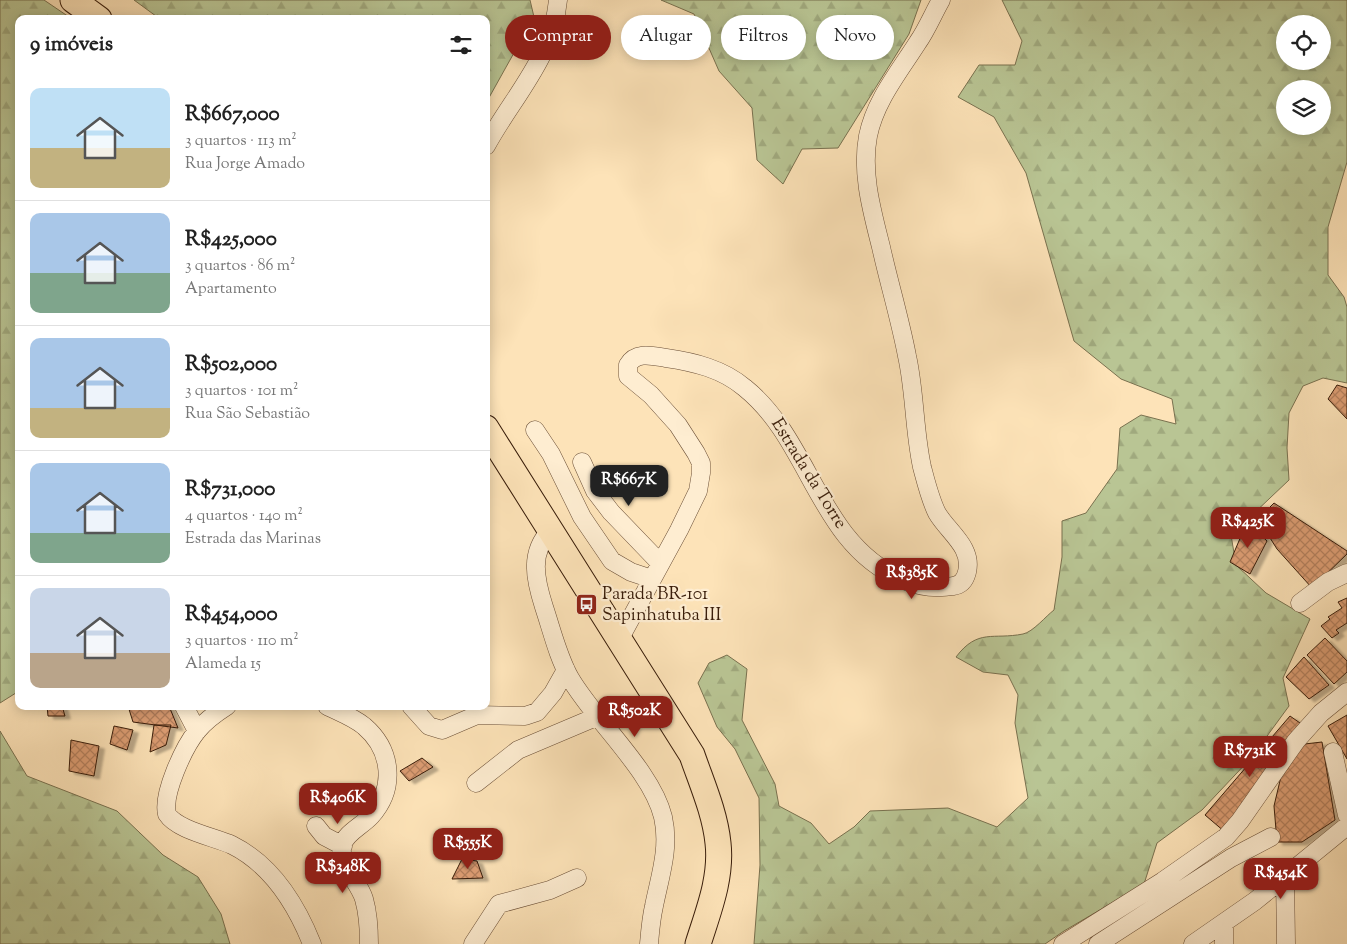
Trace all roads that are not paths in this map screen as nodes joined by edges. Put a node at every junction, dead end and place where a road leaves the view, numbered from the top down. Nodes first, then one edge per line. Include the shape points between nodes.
1 (73, 0) edge
2 (558, 0) edge
3 (941, 0) edge
4 (94, 15) edge
5 (490, 140) edge
6 (535, 430) dead end
7 (490, 434) edge
8 (582, 462) dead end
9 (551, 530) junction
10 (660, 563) junction
11 (1347, 573) edge
12 (652, 579) junction
13 (1300, 603) dead end
14 (619, 640) junction
15 (566, 670) junction
16 (1347, 692) edge
17 (186, 710) edge
18 (222, 710) edge
19 (335, 710) edge
20 (415, 710) edge
21 (596, 716) junction
22 (197, 731) junction
23 (1333, 752) dead end
24 (476, 783) dead end
25 (1347, 815) edge
26 (316, 826) dead end
27 (1347, 826) edge
28 (1271, 837) dead end
29 (342, 846) junction
30 (1285, 874) junction
31 (577, 878) dead end
32 (1224, 924) junction
33 (312, 944) edge
34 (369, 944) edge
35 (473, 944) edge
36 (649, 944) edge
37 (698, 944) edge
38 (1063, 944) edge
39 (1098, 944) edge
40 (1193, 944) edge
41 (1224, 944) edge
42 (1286, 944) edge

1 - 4 highway
2 - 5 street via 551,37 524,88
3 - 10 street, Estrada da Torre via 876,111 868,136 865,162 870,204 908,358 923,471 937,513 966,552 966,577 957,585 932,587 882,571 855,548 826,510 773,415 746,388 726,374 700,365 648,355 631,360 628,376 678,425 701,464 698,491
6 - 12 street via 551,454 582,517 612,561
7 - 9 highway
8 - 10 street via 595,491 611,512
9 - 14 highway
9 - 15 street via 537,549 535,560 538,586
10 - 12 street, Estrada da Torre
11 - 13 street via 1328,582
12 - 14 street, Estrada da Torre
14 - 37 highway via 692,756 710,806 718,843 718,868
15 - 20 street via 546,703 537,712 525,716 477,715 442,730 429,726
15 - 21 street
16 - 38 street via 1321,713 1296,741 1226,837
17 - 22 street
18 - 22 street
19 - 29 street via 363,725 387,758 388,778 384,794 369,818 348,835
21 - 24 street via 518,750
21 - 36 street via 647,782 662,815 666,844
22 - 33 street via 181,758 167,799 165,809 169,818 252,857 272,875 295,908
23 - 25 street
26 - 29 street via 324,836
27 - 30 street
28 - 39 street via 1231,858
29 - 34 street via 346,864 364,897
30 - 32 street
30 - 42 street
31 - 35 street via 550,890 499,904
32 - 40 street
32 - 41 street

